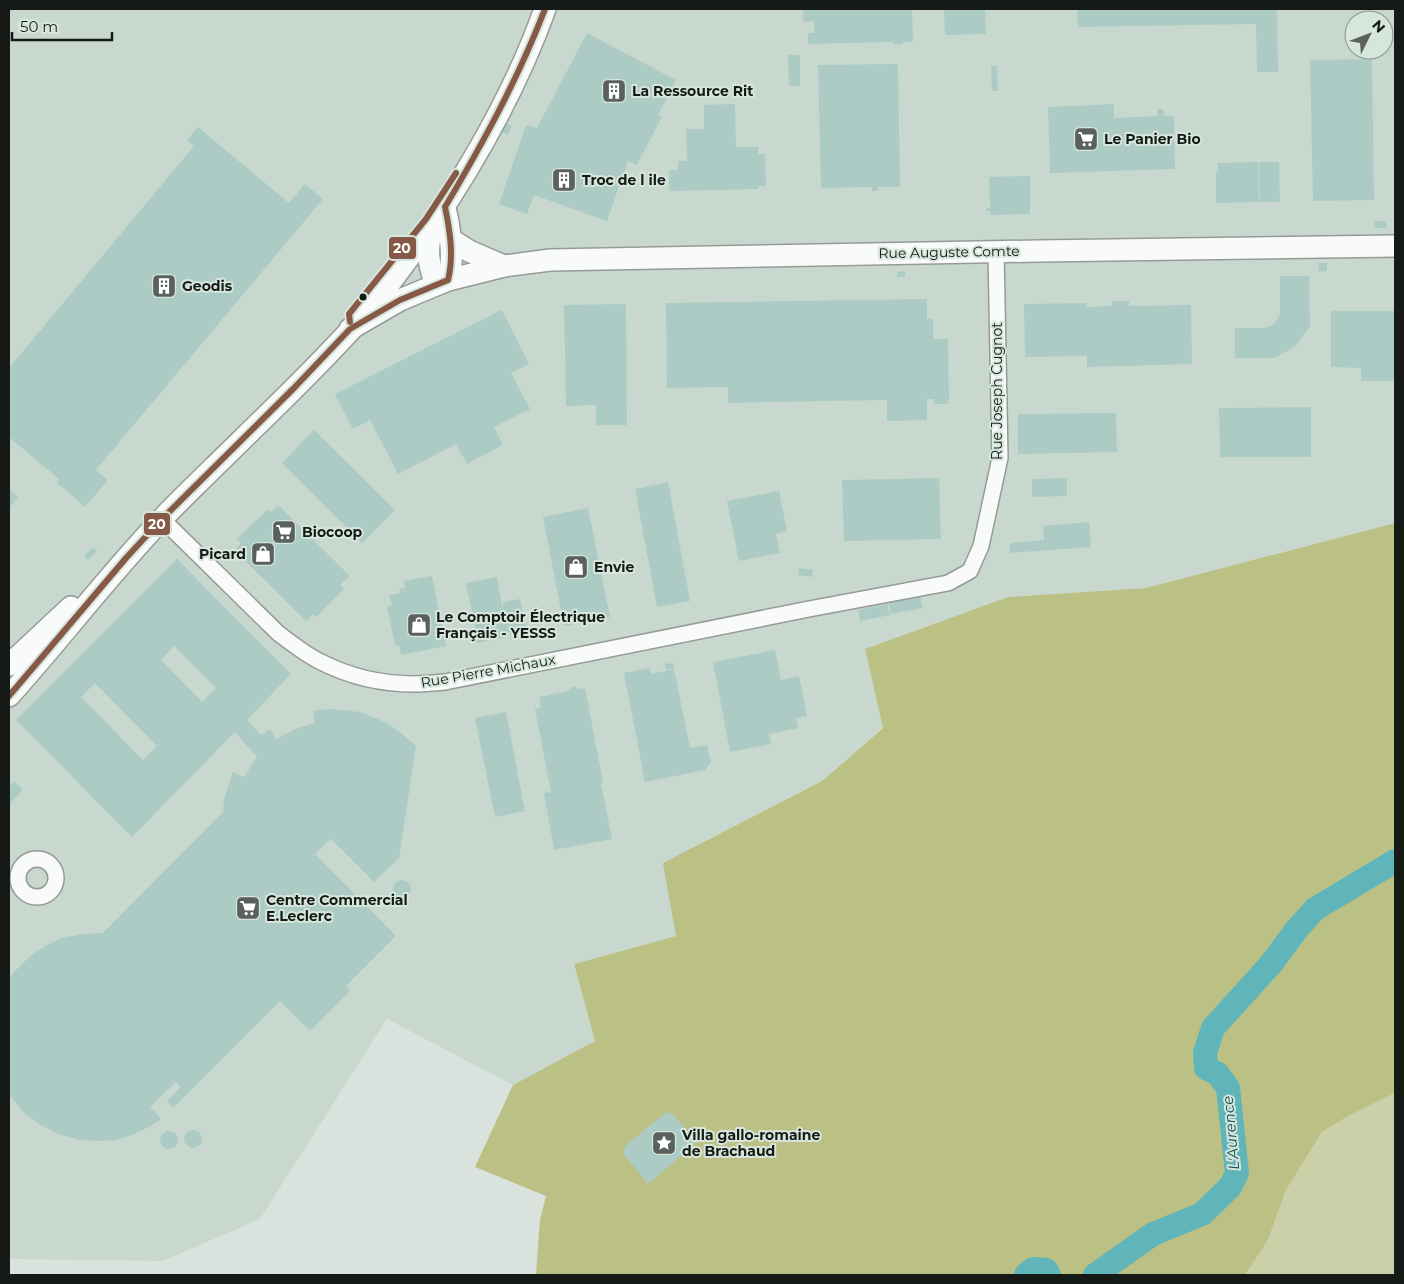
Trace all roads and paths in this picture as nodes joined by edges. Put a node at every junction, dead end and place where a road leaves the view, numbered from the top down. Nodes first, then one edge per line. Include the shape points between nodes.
1 (545, 9) edge
2 (441, 212) junction
3 (450, 239) junction
4 (1395, 246) edge
5 (996, 251) junction
6 (504, 266) junction
7 (442, 283) junction
8 (350, 329) junction
9 (162, 519) junction
10 (126, 558) junction
11 (810, 609) joint
12 (9, 665) edge
13 (9, 696) edge
14 (15, 863) edge
15 (14, 883) edge

1 - 2 street via 487,137
2 - 3 street via 450,226
2 - 7 street via 430,236 428,252 430,266
2 - 8 street via 400,270
3 - 6 street
3 - 7 street via 451,260
4 - 5 street, Rue Auguste Comte
5 - 6 street, Rue Auguste Comte via 550,260
5 - 11 street, Rue Joseph Cugnot via 1000,458 981,546 970,571 948,583
6 - 7 street, Rue Auguste Comte
7 - 8 street, Rue Auguste Comte via 400,300
8 - 9 street
9 - 10 street
9 - 11 street, Rue Pierre Michaux via 296,647 340,670 390,682 445,682
10 - 12 street
10 - 13 street
14 - 15 street via 18,876
14 - 15 street via 44,860 52,865 56,881 47,895 35,898

